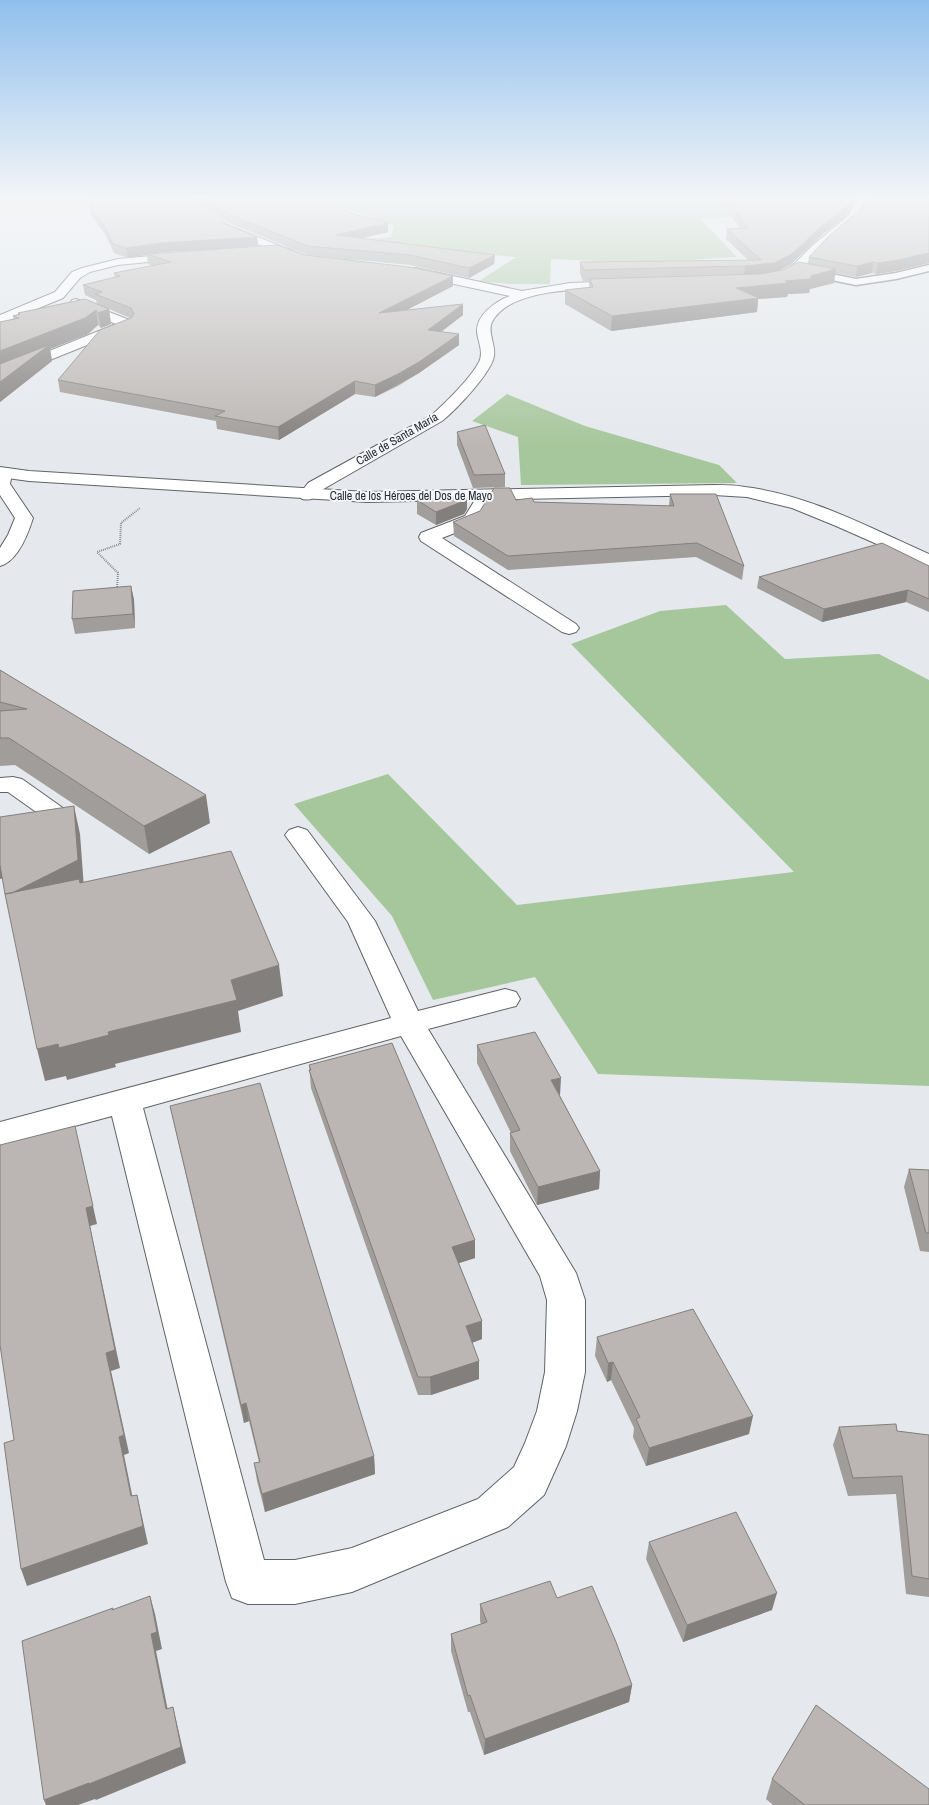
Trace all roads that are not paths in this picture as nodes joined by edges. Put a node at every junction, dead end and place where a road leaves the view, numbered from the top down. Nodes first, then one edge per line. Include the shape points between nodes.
1 (70, 281) edge
2 (456, 281) edge
3 (759, 281) edge
4 (755, 282) edge
5 (635, 285) edge
6 (523, 295) junction
7 (59, 296) junction
8 (0, 320) edge
9 (0, 376) edge
10 (2, 472) edge
11 (308, 495) junction
12 (486, 496) junction
13 (0, 560) edge
14 (929, 561) edge
15 (569, 628) dead end
16 (0, 785) edge
17 (0, 828) edge
18 (298, 835) dead end
19 (505, 1000) dead end
20 (409, 1023) junction
21 (124, 1102) junction
22 (0, 1134) edge

1 - 7 street
2 - 6 street
3 - 4 street
5 - 6 street, Calle de Santa María via 564,287
6 - 11 street, Calle de Santa María via 505,302 485,322 488,356 450,407 314,487
7 - 8 street
7 - 9 street via 128,324
10 - 11 street, Calle de los Héroes del Dos de Mayo
10 - 13 street via 1,484 24,518 12,547
11 - 12 street, Calle de los Héroes del Dos de Mayo via 367,498
12 - 14 street, Calle de los Héroes del Dos de Mayo via 714,490 751,492 828,516
12 - 15 street via 472,520 428,537
16 - 17 street via 13,784 61,818
18 - 20 street via 361,921
19 - 20 street
20 - 21 street
20 - 21 street via 558,1273 566,1300 565,1372 557,1411 529,1481 493,1513 352,1570 296,1582 248,1582
21 - 22 street

